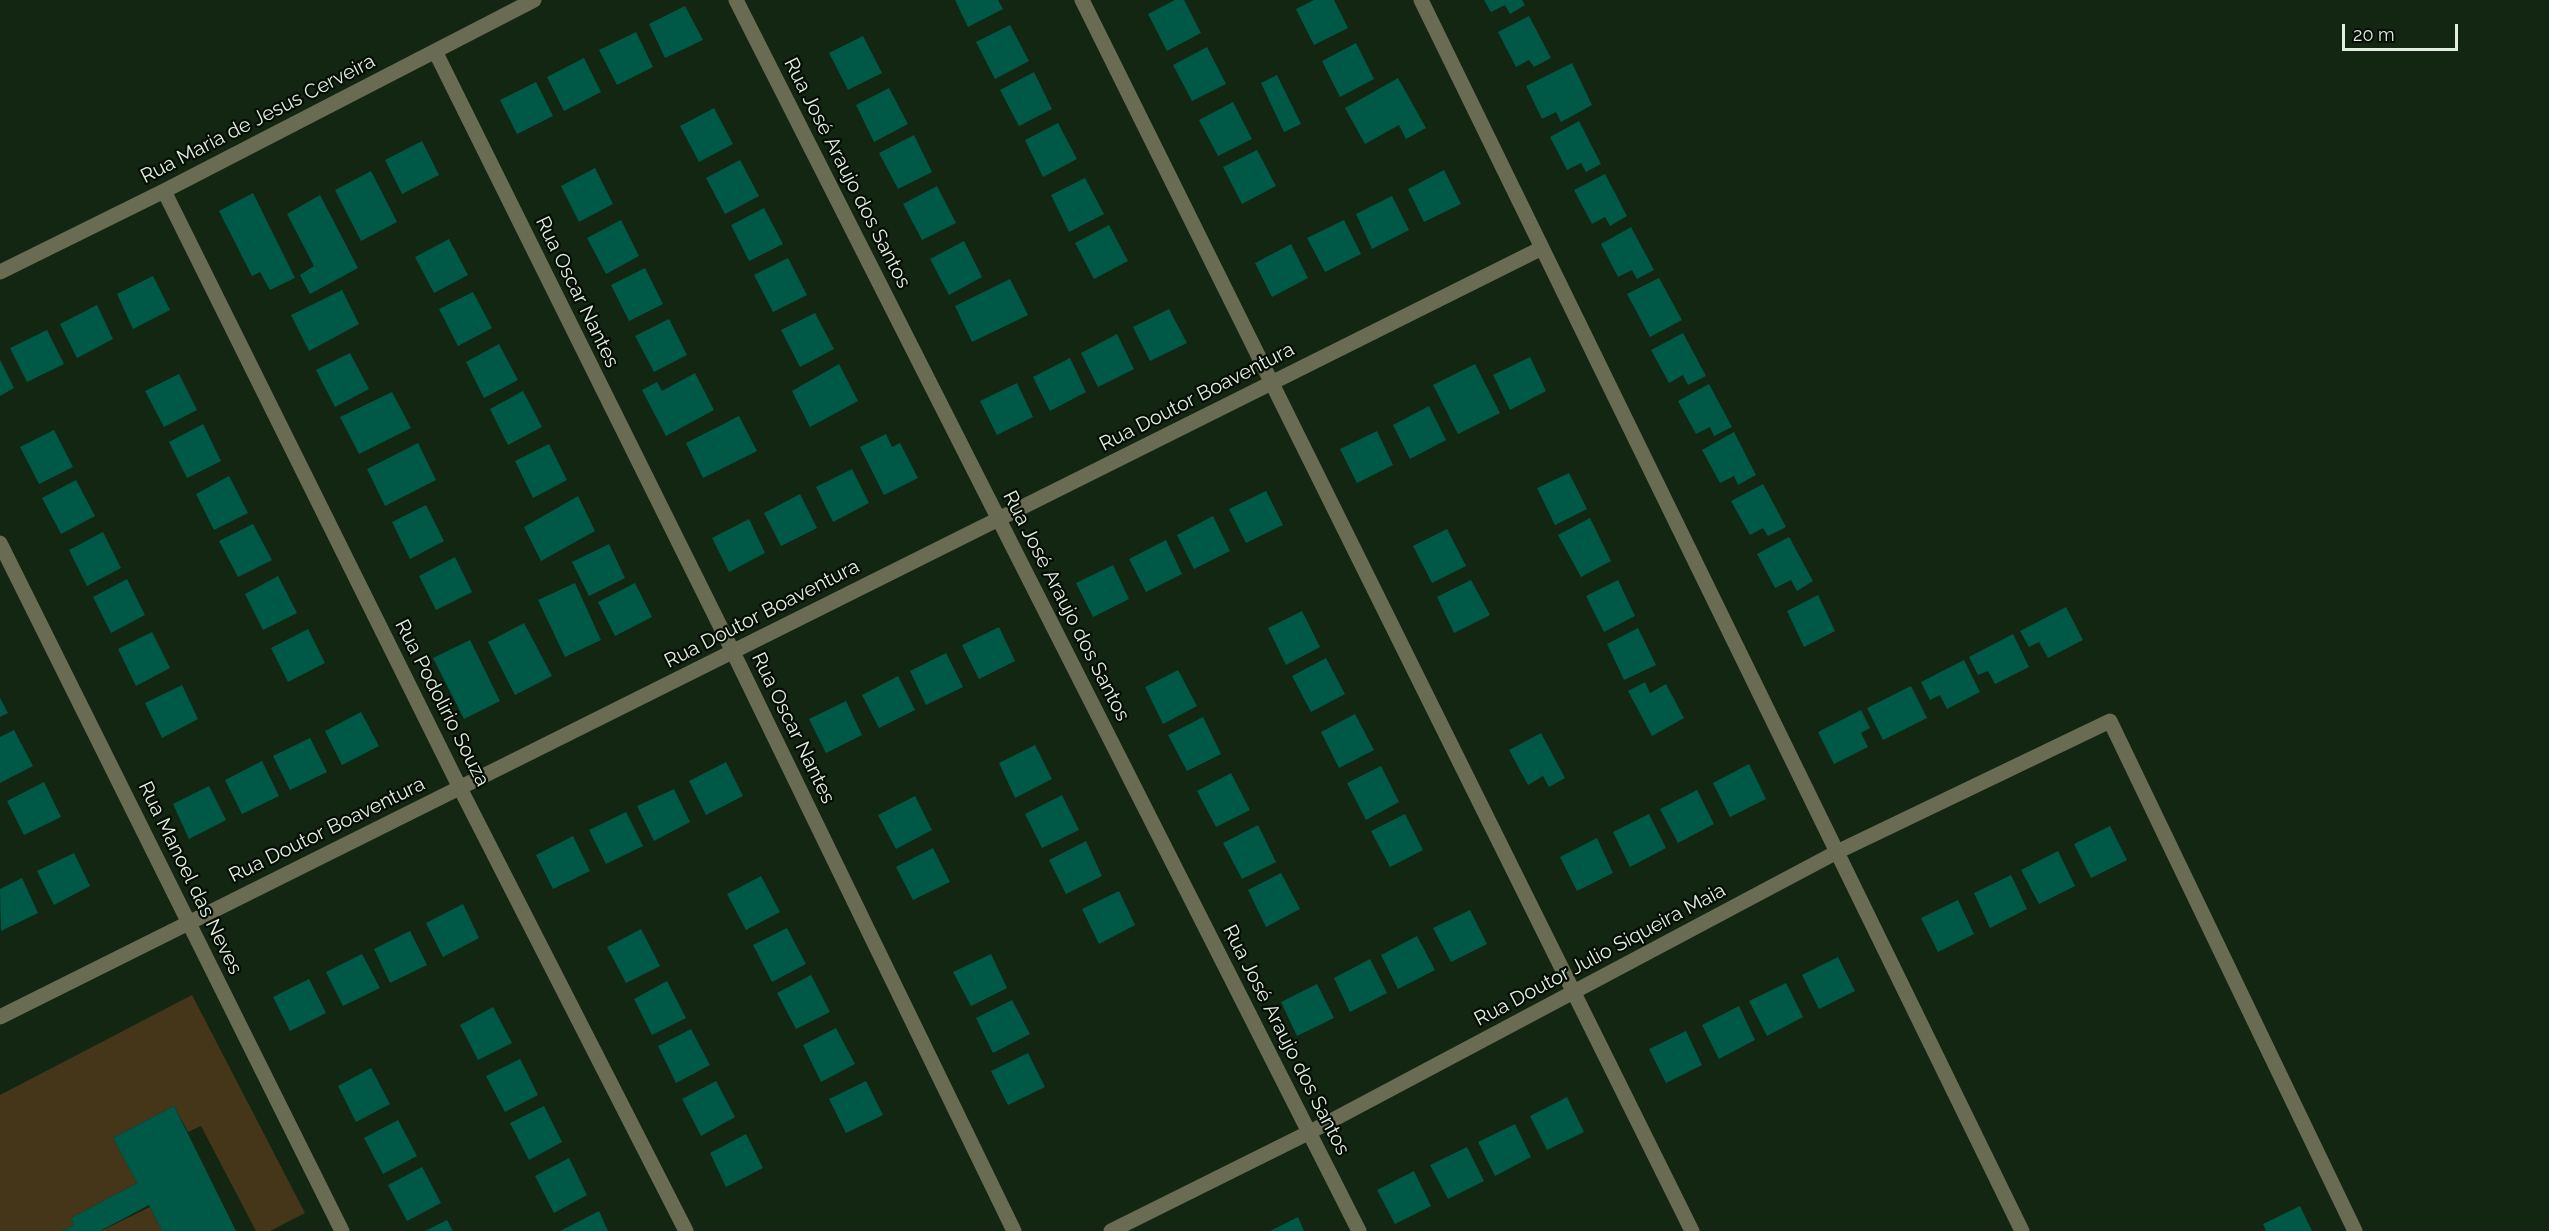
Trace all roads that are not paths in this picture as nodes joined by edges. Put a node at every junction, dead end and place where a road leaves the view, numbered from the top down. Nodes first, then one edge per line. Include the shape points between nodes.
1 (534, 0) edge
2 (736, 0) edge
3 (1082, 0) edge
4 (1421, 0) edge
5 (435, 51) junction
6 (164, 191) junction
7 (1542, 248) junction
8 (0, 272) edge
9 (1271, 383) junction
10 (998, 519) junction
11 (0, 543) edge
12 (733, 652) junction
13 (460, 788) junction
14 (1837, 852) junction
15 (189, 922) junction
16 (1576, 992) junction
17 (0, 1017) edge
18 (1310, 1132) junction
19 (342, 1231) edge
20 (686, 1231) edge
21 (1014, 1231) edge
22 (1111, 1231) edge
23 (1359, 1231) edge
24 (1692, 1231) edge
25 (2022, 1231) edge
26 (2355, 1231) edge

1 - 5 street, Rua Maria de Jesus Cerveira
2 - 10 street, Rua José Araujo dos Santos
3 - 9 street
4 - 7 street
5 - 6 street, Rua Maria de Jesus Cerveira
5 - 12 street, Rua Oscar Nantes
6 - 8 street, Rua Maria de Jesus Cerveira
6 - 13 street, Rua Podolirio Souza
7 - 9 street, Rua Doutor Boaventura
7 - 14 street
9 - 10 street, Rua Doutor Boaventura
9 - 16 street
10 - 12 street, Rua Doutor Boaventura
10 - 18 street, Rua José Araujo dos Santos
11 - 15 street, Rua Manoel das Neves
12 - 13 street, Rua Doutor Boaventura
12 - 21 street, Rua Oscar Nantes
13 - 15 street, Rua Doutor Boaventura
13 - 20 street, Rua Podolirio Souza
14 - 16 street, Rua Doutor Julio Siqueira Maia
14 - 25 street
14 - 26 street, Rua Doutor Julio Siqueira Maia via 2110,721
15 - 17 street, Rua Doutor Boaventura
15 - 19 street, Rua Manoel das Neves
16 - 18 street, Rua Doutor Julio Siqueira Maia
16 - 24 street
18 - 22 street, Rua Doutor Julio Siqueira Maia
18 - 23 street, Rua José Araujo dos Santos

